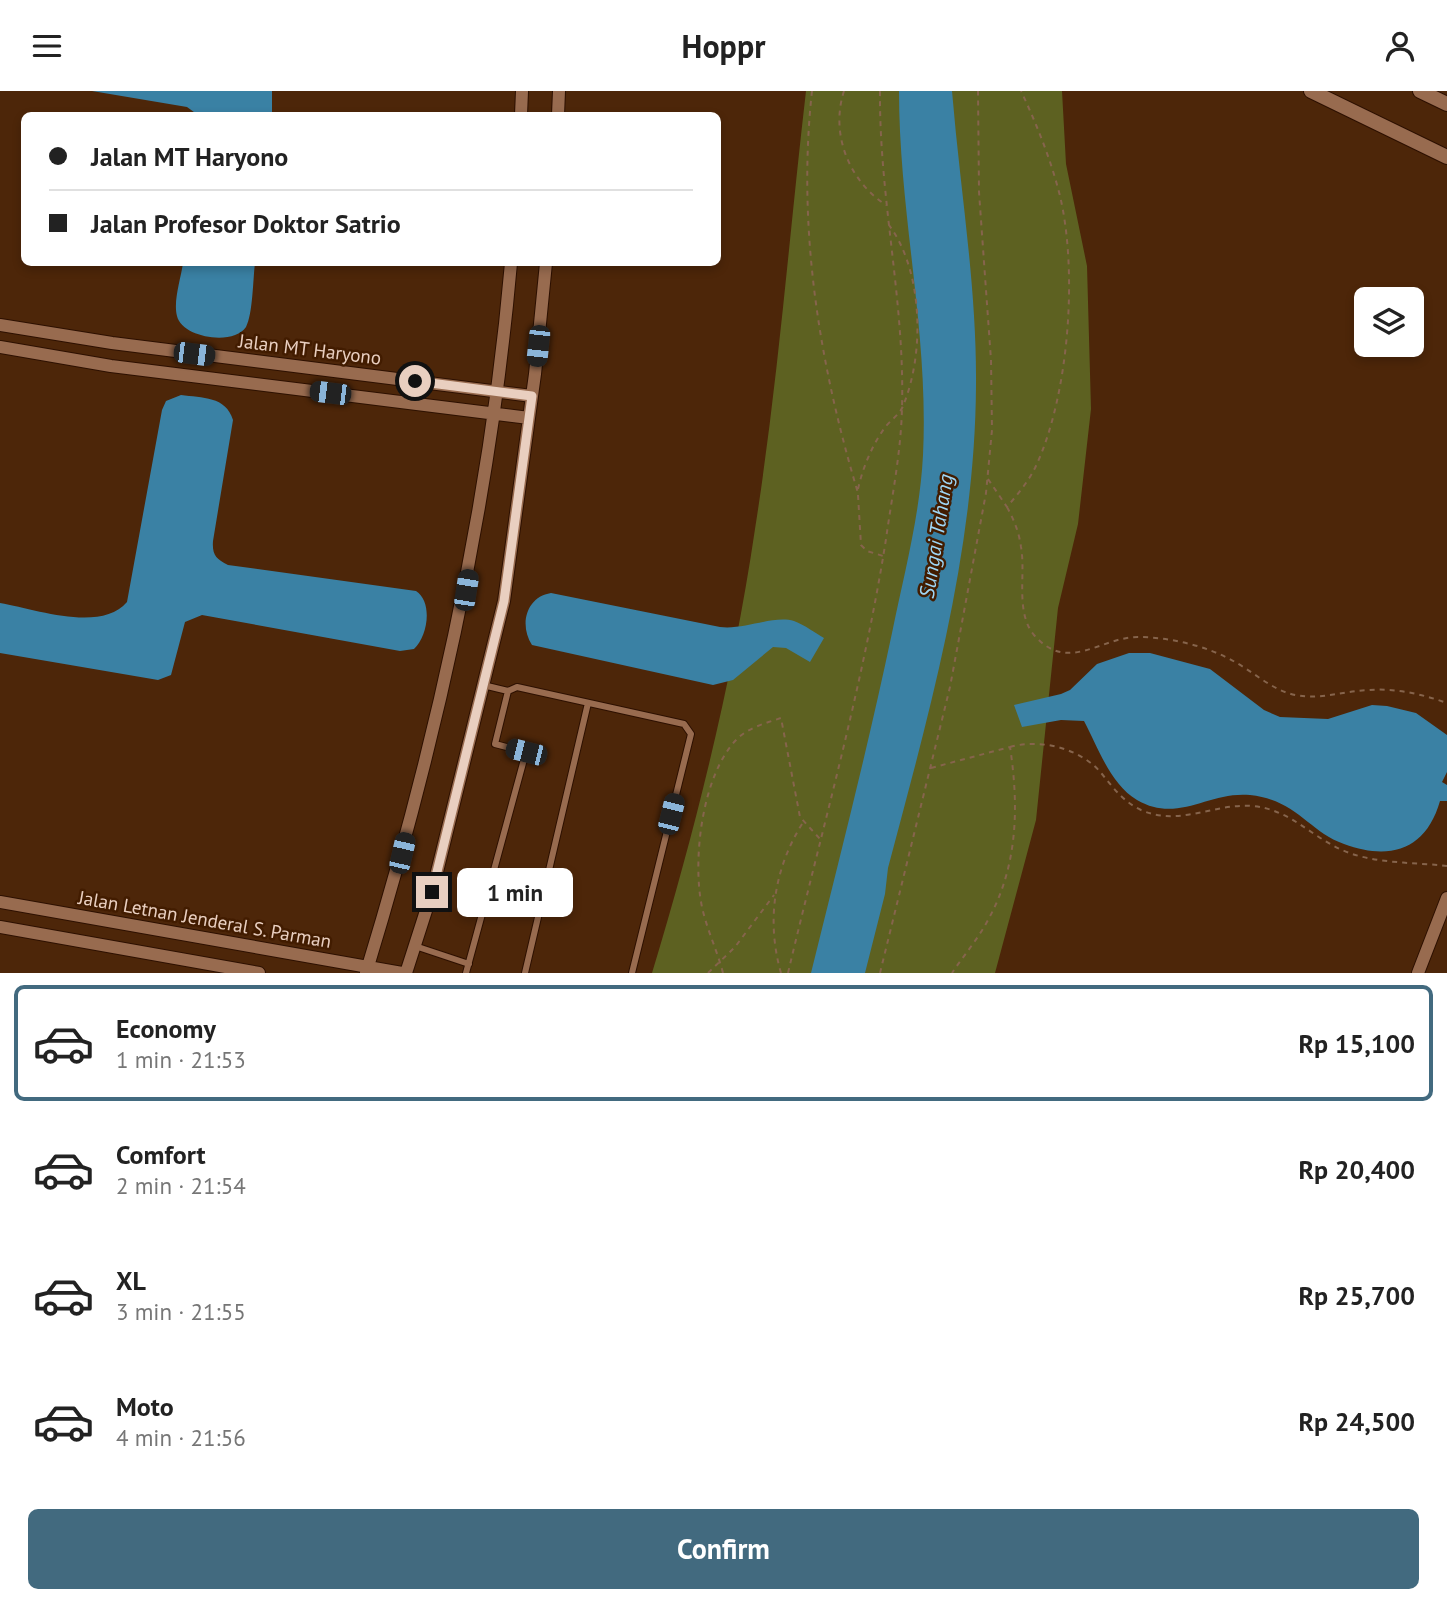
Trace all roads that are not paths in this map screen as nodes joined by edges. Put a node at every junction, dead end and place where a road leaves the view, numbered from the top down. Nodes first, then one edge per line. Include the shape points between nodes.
1 (522, 91) edge
2 (559, 91) edge
3 (1298, 91) edge
4 (1311, 91) edge
5 (1420, 91) edge
6 (1329, 101) junction
7 (1447, 104) edge
8 (521, 112) edge
9 (558, 112) edge
10 (1447, 157) edge
11 (511, 266) edge
12 (546, 266) edge
13 (0, 325) edge
14 (0, 347) edge
15 (498, 392) junction
16 (532, 396) junction
17 (494, 414) junction
18 (529, 418) junction
19 (483, 685) junction
20 (508, 691) junction
21 (588, 703) junction
22 (1447, 898) edge
23 (0, 902) edge
24 (0, 927) edge
25 (415, 946) junction
26 (469, 964) junction
27 (367, 970) edge
28 (259, 973) edge
29 (404, 973) edge
30 (466, 973) edge
31 (525, 973) edge
32 (632, 973) edge
33 (1418, 973) edge

1 - 8 street
2 - 9 street
3 - 6 street
4 - 6 street
5 - 7 street
6 - 10 street
11 - 15 street
12 - 16 street
13 - 15 street, Jalan MT Haryono
14 - 17 street via 111,366
15 - 16 street, Jalan MT Haryono
15 - 17 street
16 - 18 street
17 - 18 street
17 - 27 street via 466,590 396,880
18 - 19 street via 504,601
19 - 20 lane
19 - 25 street
20 - 21 lane via 517,687
20 - 26 lane via 495,744 526,752
21 - 31 lane
21 - 32 lane via 684,724 691,734
22 - 33 street
23 - 27 street, Jalan Letnan Jenderal S. Parman
24 - 28 street
25 - 26 lane
25 - 29 street
26 - 30 lane
27 - 29 street, Jalan Letnan Jenderal S. Parman

